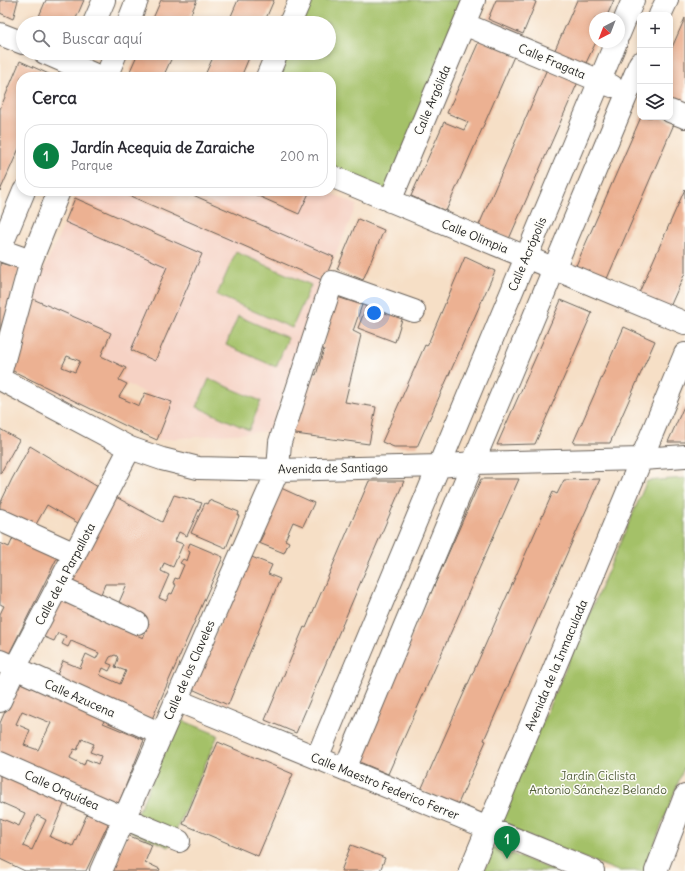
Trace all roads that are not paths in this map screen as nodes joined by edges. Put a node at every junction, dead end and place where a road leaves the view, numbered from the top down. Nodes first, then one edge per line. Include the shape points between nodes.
1 (104, 0) edge
2 (137, 0) edge
3 (300, 0) edge
4 (474, 0) edge
5 (633, 0) edge
6 (666, 0) edge
7 (661, 12) edge
8 (97, 16) edge
9 (131, 16) edge
10 (293, 16) edge
11 (625, 19) edge
12 (464, 24) junction
13 (0, 34) edge
14 (16, 41) edge
15 (613, 48) edge
16 (63, 60) edge
17 (113, 60) edge
18 (274, 60) edge
19 (76, 65) edge
20 (90, 72) edge
21 (108, 72) edge
22 (269, 72) edge
23 (637, 80) edge
24 (599, 81) junction
25 (634, 96) edge
26 (673, 112) edge
27 (685, 117) edge
28 (336, 178) edge
29 (22, 196) edge
30 (57, 196) edge
31 (390, 201) junction
32 (0, 250) edge
33 (526, 257) junction
34 (31, 261) junction
35 (554, 268) junction
36 (414, 311) dead end
37 (685, 323) edge
38 (685, 354) edge
39 (0, 374) edge
40 (0, 379) edge
41 (130, 448) junction
42 (685, 456) edge
43 (642, 459) junction
44 (473, 463) junction
45 (439, 466) junction
46 (278, 470) junction
47 (0, 520) edge
48 (75, 554) junction
49 (58, 588) junction
50 (137, 623) dead end
51 (8, 665) edge
52 (176, 700) junction
53 (0, 701) edge
54 (161, 734) junction
55 (317, 758) junction
56 (0, 763) edge
57 (345, 769) junction
58 (685, 796) edge
59 (124, 818) junction
60 (488, 828) junction
61 (179, 841) dead end
62 (101, 871) edge
63 (470, 871) edge
64 (593, 871) edge
65 (656, 871) edge

1 - 8 street
2 - 9 street
3 - 10 street
4 - 12 street, Calle Argólida
5 - 11 street
6 - 7 street
12 - 24 street, Calle Fragata
12 - 31 street, Calle Argólida
13 - 14 street
15 - 24 street, Calle Acrópolis
16 - 19 street
17 - 21 street
18 - 22 street
19 - 20 street
23 - 25 street
24 - 25 street, Calle Fragata
24 - 33 street, Calle Acrópolis
25 - 35 street
26 - 27 street
28 - 31 street, Calle Olimpia
29 - 32 street
30 - 34 street
31 - 33 street, Calle Olimpia
32 - 34 street
33 - 35 street, Calle Olimpia
33 - 45 street, Calle Acrópolis
34 - 39 street
35 - 37 street, Calle Olimpia
35 - 44 street
36 - 46 street, Calle de los Claveles via 332,282 280,442
38 - 43 street, Avenida de la Inmaculada
40 - 41 street, Avenida de Santiago
41 - 46 street, Avenida de Santiago via 198,468
41 - 48 street, Calle de la Parpallota
42 - 43 street, Avenida de Santiago
43 - 44 street, Avenida de Santiago
43 - 60 street, Avenida de la Inmaculada
44 - 45 street, Avenida de Santiago
44 - 57 street
45 - 46 street, Avenida de Santiago
45 - 55 street, Calle Acrópolis
46 - 52 street, Calle de los Claveles
47 - 48 street
48 - 49 street, Calle de la Parpallota
49 - 50 street
49 - 51 street, Calle de la Parpallota
51 - 53 street, Calle de la Parpallota
51 - 54 street, Calle Azucena
52 - 54 street, Calle de los Claveles
52 - 55 street, Calle Maestro Federico Ferrer
54 - 59 street, Calle de los Claveles
55 - 57 street, Calle Maestro Federico Ferrer
56 - 59 street, Calle Orquídea
57 - 60 street, Calle Maestro Federico Ferrer
58 - 65 street
59 - 61 street, Calle Orquídea
59 - 62 street, Calle de los Claveles
60 - 63 street, Avenida de la Inmaculada
60 - 64 street, Calle Maestro Federico Ferrer

